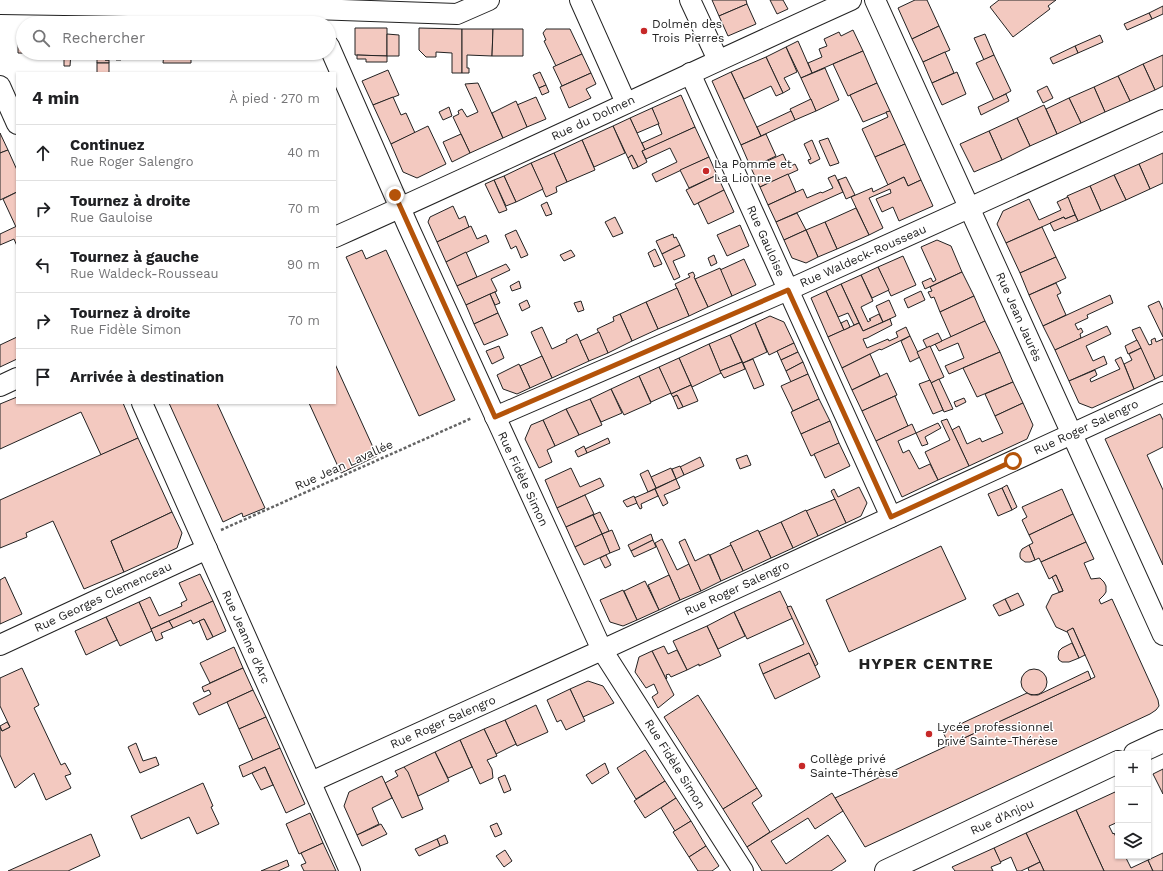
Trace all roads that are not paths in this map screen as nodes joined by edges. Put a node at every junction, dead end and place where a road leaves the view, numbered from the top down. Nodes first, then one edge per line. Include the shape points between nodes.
1 (489, 0) edge
2 (580, 0) edge
3 (690, 0) edge
4 (851, 0) edge
5 (875, 0) edge
6 (0, 4) edge
7 (316, 16) edge
8 (335, 60) edge
9 (718, 60) junction
10 (690, 73) junction
11 (0, 86) edge
12 (626, 103) junction
13 (1163, 120) edge
14 (16, 122) edge
15 (400, 208) junction
16 (970, 208) junction
17 (336, 237) edge
18 (788, 290) junction
19 (16, 378) edge
20 (0, 386) edge
21 (1163, 392) edge
22 (142, 404) edge
23 (495, 417) junction
24 (1072, 433) junction
25 (891, 517) junction
26 (211, 541) junction
27 (1163, 635) edge
28 (0, 645) edge
29 (602, 650) junction
30 (1163, 741) edge
31 (1141, 751) edge
32 (1115, 763) edge
33 (311, 782) junction
34 (350, 871) edge
35 (743, 871) edge
36 (886, 871) edge

1 - 7 street via 457,14
2 - 12 street
3 - 9 street
4 - 9 street, Rue du Dolmen
5 - 16 street, Rue Jean Jaurès
6 - 7 street
8 - 15 street, Rue Fidèle Simon
9 - 10 street, Rue du Dolmen
10 - 12 street, Rue du Dolmen
10 - 18 street, Rue Gauloise
11 - 14 street
12 - 15 street, Rue du Dolmen
13 - 16 street, Rue Waldeck-Rousseau
15 - 17 street, Rue du Dolmen
15 - 23 street, Rue Fidèle Simon
16 - 18 street, Rue Waldeck-Rousseau
16 - 24 street, Rue Jean Jaurès
18 - 23 street, Rue Waldeck-Rousseau
18 - 25 street, Rue Gauloise
19 - 20 street
21 - 24 street, Rue Roger Salengro
22 - 26 street, Rue Jeanne d'Arc
23 - 29 street, Rue Fidèle Simon
24 - 25 street, Rue Roger Salengro
24 - 27 street, Rue Jean Jaurès
25 - 29 street, Rue Roger Salengro
26 - 28 street, Rue Georges Clemenceau
26 - 33 street, Rue Jeanne d'Arc
29 - 33 street, Rue Roger Salengro
29 - 35 street, Rue Fidèle Simon
30 - 31 street
32 - 36 street, Rue d'Anjou
33 - 34 street, Rue Jeanne d'Arc

